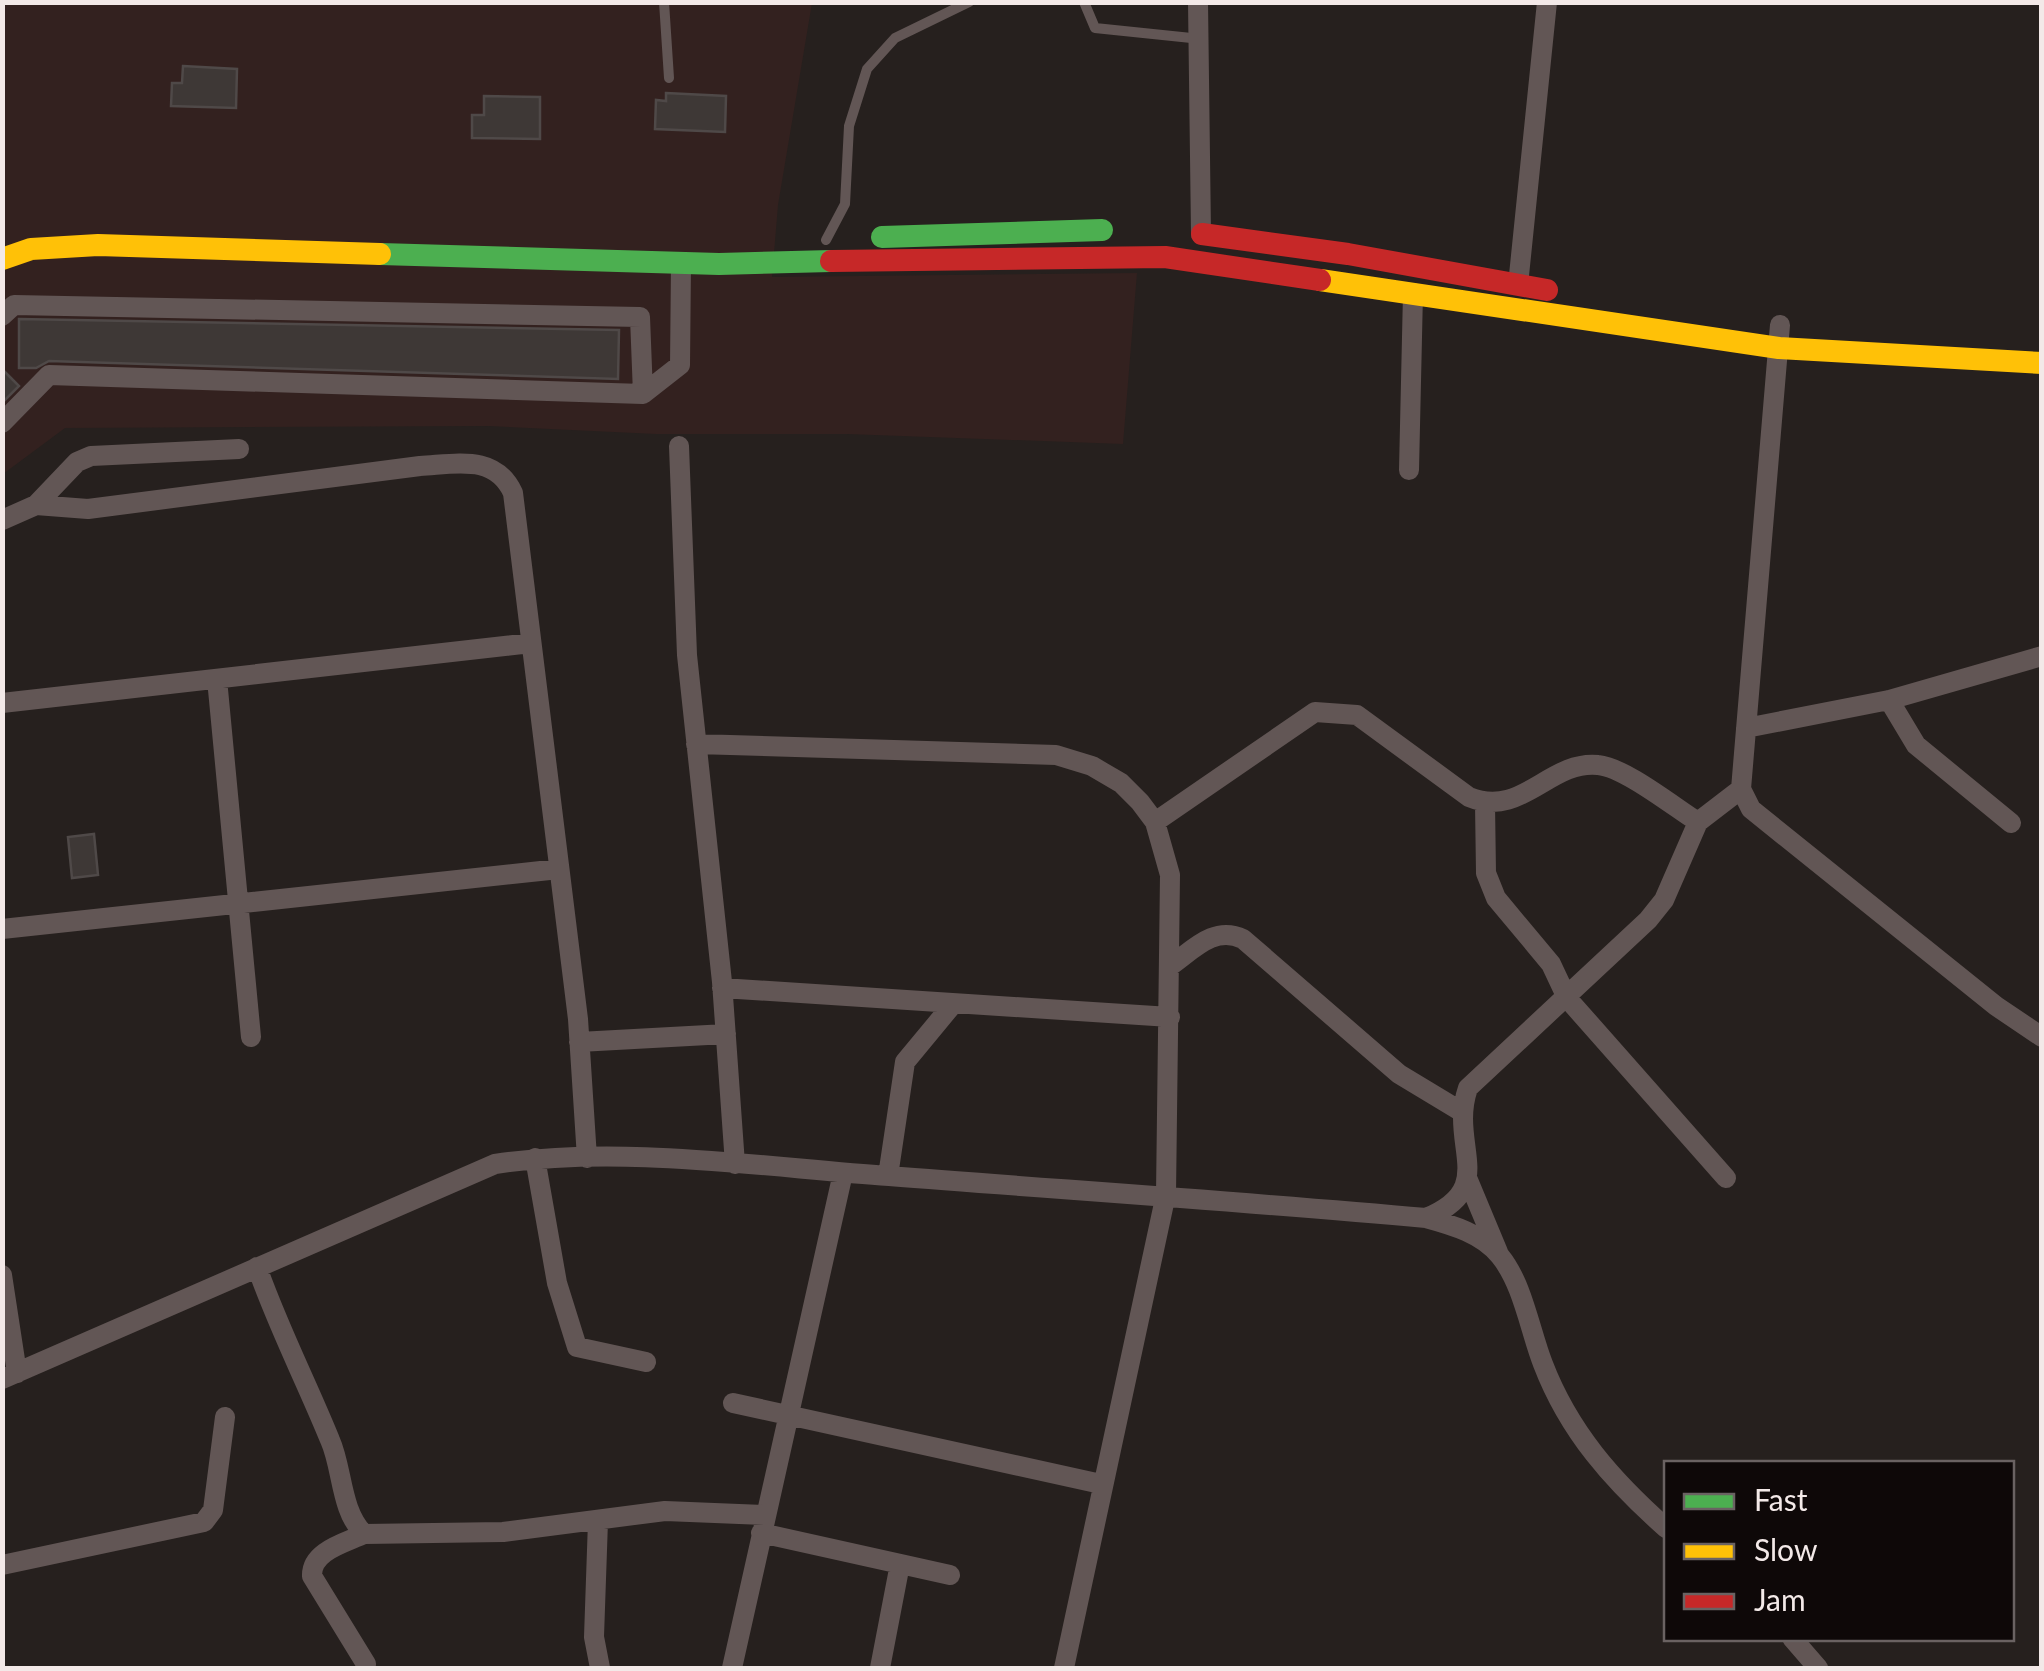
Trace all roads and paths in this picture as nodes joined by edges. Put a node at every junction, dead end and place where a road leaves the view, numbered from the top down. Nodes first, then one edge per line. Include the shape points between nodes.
1 (664, 2) edge
2 (969, 2) edge
3 (1084, 2) edge
4 (1198, 2) edge
5 (1547, 2) edge
6 (1202, 39) junction
7 (669, 78) dead end
8 (152, 222) dead end
9 (1118, 230) dead end
10 (1192, 234) joint
11 (826, 240) junction
12 (2, 259) edge
13 (682, 264) junction
14 (1518, 285) junction
15 (1413, 293) junction
16 (2, 316) edge
17 (1779, 337) junction
18 (2042, 363) edge
19 (643, 394) junction
20 (2, 424) edge
21 (679, 446) dead end
22 (239, 449) dead end
23 (1408, 470) dead end
24 (36, 506) junction
25 (2, 520) edge
26 (532, 643) junction
27 (2042, 656) edge
28 (217, 679) junction
29 (1889, 700) junction
30 (2, 703) edge
31 (1746, 728) junction
32 (696, 744) junction
33 (1741, 789) junction
34 (1485, 804) junction
35 (1155, 822) junction
36 (1698, 822) junction
37 (2011, 824) dead end
38 (560, 869) junction
39 (239, 907) junction
40 (2, 929) edge
41 (1170, 966) junction
42 (722, 988) junction
43 (1567, 998) junction
44 (953, 1004) junction
45 (1170, 1017) junction
46 (726, 1034) junction
47 (251, 1037) dead end
48 (2042, 1037) edge
49 (580, 1042) junction
50 (1462, 1112) junction
51 (535, 1158) junction
52 (586, 1158) junction
53 (736, 1164) junction
54 (843, 1172) junction
55 (888, 1176) junction
56 (1726, 1178) dead end
57 (1468, 1180) junction
58 (1166, 1194) junction
59 (1426, 1218) junction
60 (1500, 1256) junction
61 (257, 1267) junction
62 (2, 1276) edge
63 (646, 1362) dead end
64 (10, 1376) edge
65 (732, 1403) dead end
66 (786, 1414) junction
67 (225, 1418) dead end
68 (1101, 1484) junction
69 (598, 1521) junction
70 (763, 1524) junction
71 (1664, 1526) edge
72 (364, 1534) junction
73 (900, 1564) junction
74 (2, 1565) edge
75 (950, 1575) dead end
76 (1795, 1641) edge
77 (366, 1664) dead end
78 (600, 1668) edge
79 (732, 1668) edge
80 (880, 1668) edge
81 (1064, 1668) edge
82 (1818, 1668) edge

1 - 7 lane
2 - 11 lane via 894,38 866,69 849,126 845,204
3 - 6 lane via 1095,28
4 - 6 street
5 - 14 street
6 - 10 street
8 - 11 highway via 605,240
9 - 11 highway
10 - 14 highway
12 - 13 highway via 32,249 98,245
13 - 15 highway via 1122,255 1213,261
13 - 19 street via 680,365
14 - 17 highway
15 - 17 highway
15 - 23 street
16 - 19 street via 14,305 640,318
17 - 18 highway via 1951,361 1978,356
17 - 31 street
19 - 20 street via 49,375
21 - 32 street
22 - 24 street via 92,456 77,462
24 - 25 street
24 - 26 street via 88,509 401,468 493,466 513,493
26 - 28 street
26 - 38 street
27 - 29 street
28 - 30 street
28 - 39 street
29 - 31 street
29 - 37 street via 1916,745
31 - 33 street
32 - 35 street via 1056,755 1121,783
32 - 42 street
33 - 36 street
33 - 48 street via 1752,809
34 - 35 street via 1356,715 1335,710 1315,712
34 - 36 street via 1503,804 1595,764
34 - 43 street via 1486,873 1496,898 1537,944
35 - 41 street via 1170,875
36 - 43 street via 1664,900
38 - 39 street
38 - 49 street
39 - 40 street
39 - 47 street
41 - 45 street
41 - 50 street via 1213,935 1243,939 1399,1074
42 - 44 street
42 - 46 street
43 - 50 street via 1474,1080
43 - 56 street
44 - 45 street
44 - 55 street via 905,1062
45 - 58 street
46 - 49 street
46 - 53 street
49 - 52 street
50 - 57 street
51 - 52 street
51 - 61 street via 459,1176
51 - 63 street via 557,1283 578,1347
52 - 53 street
53 - 54 street
54 - 55 street
54 - 66 street
55 - 58 street
57 - 59 street via 1461,1198
57 - 60 street
58 - 59 street
58 - 68 street
59 - 60 street via 1468,1232
60 - 71 street via 1544,1368 1582,1436 1614,1482
61 - 64 street
61 - 72 street via 284,1344 332,1443 350,1513
62 - 64 street
65 - 66 street
66 - 68 street
66 - 70 street
67 - 74 street via 213,1510 204,1522
68 - 81 street
69 - 70 street via 665,1511
69 - 72 street via 503,1532
69 - 78 street via 594,1637
70 - 73 street
70 - 79 street
72 - 77 street via 311,1565
73 - 75 street
73 - 80 street
76 - 82 street

